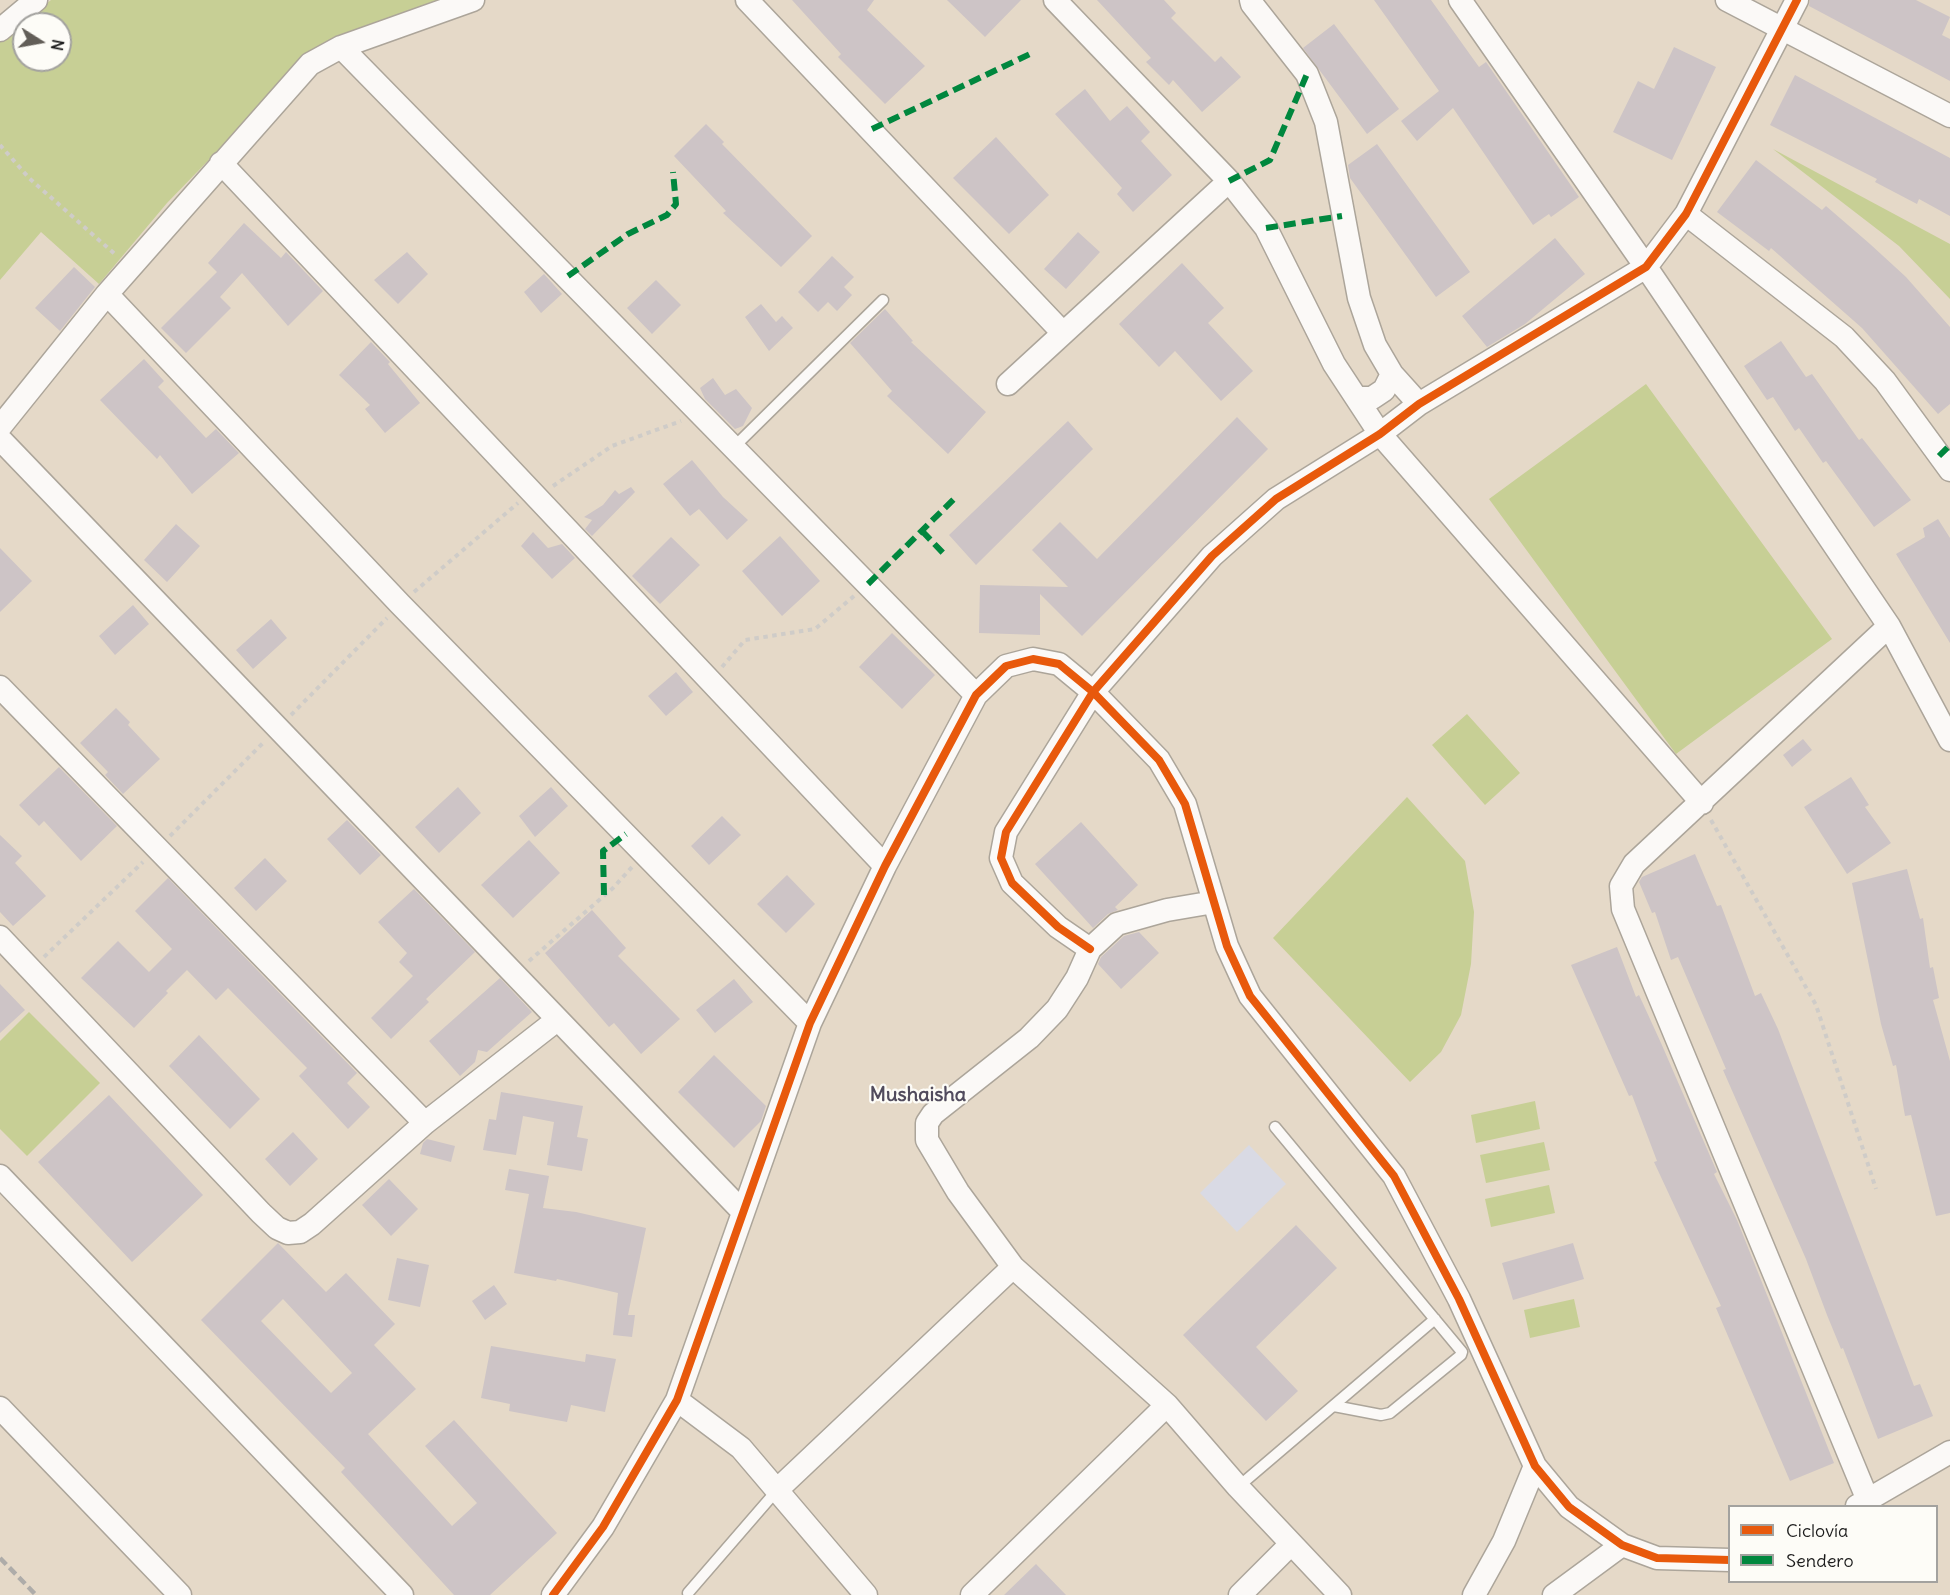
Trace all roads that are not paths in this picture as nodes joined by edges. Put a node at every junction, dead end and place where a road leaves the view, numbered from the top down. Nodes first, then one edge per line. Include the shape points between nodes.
1 (36, 0) edge
2 (473, 0) edge
3 (747, 0) edge
4 (1055, 0) edge
5 (1251, 0) edge
6 (1460, 0) edge
7 (1727, 0) edge
8 (1797, 0) edge
9 (1783, 29) junction
10 (0, 30) edge
11 (341, 46) junction
12 (1950, 116) edge
13 (221, 163) junction
14 (1230, 181) junction
15 (1686, 214) junction
16 (1646, 267) junction
17 (107, 294) junction
18 (882, 300) dead end
19 (1064, 333) junction
20 (1392, 374) junction
21 (1008, 384) dead end
22 (1357, 398) junction
23 (1419, 404) junction
24 (0, 427) edge
25 (1380, 434) junction
26 (0, 440) edge
27 (734, 447) junction
28 (1950, 470) edge
29 (1889, 626) junction
30 (0, 687) edge
31 (1093, 692) junction
32 (976, 695) junction
33 (1950, 740) edge
34 (1702, 803) junction
35 (885, 866) junction
36 (1214, 902) junction
37 (0, 937) edge
38 (1090, 949) junction
39 (556, 1020) junction
40 (810, 1023) junction
41 (424, 1123) junction
42 (1275, 1127) dead end
43 (0, 1176) edge
44 (743, 1212) junction
45 (1013, 1267) junction
46 (1435, 1319) junction
47 (677, 1400) junction
48 (1167, 1406) junction
49 (1334, 1406) junction
50 (0, 1408) edge
51 (1950, 1452) edge
52 (1535, 1466) junction
53 (1238, 1487) junction
54 (778, 1489) junction
55 (1862, 1502) edge
56 (1291, 1544) junction
57 (1622, 1545) junction
58 (1728, 1560) edge
59 (688, 1593) dead end
60 (180, 1595) edge
61 (402, 1595) edge
62 (553, 1595) edge
63 (866, 1595) edge
64 (972, 1595) edge
65 (1240, 1595) edge
66 (1340, 1595) edge
67 (1474, 1595) edge
68 (1554, 1595) edge

1 - 10 street
2 - 11 street
3 - 19 street
4 - 14 street
5 - 20 street via 1307,74 1326,122 1359,298 1375,345
6 - 16 street
7 - 9 street
8 - 9 street
9 - 12 street
9 - 15 street
11 - 13 street via 310,64
11 - 27 street
13 - 17 street
13 - 35 street
14 - 19 street
14 - 22 street via 1266,228 1334,364
15 - 16 street
15 - 28 street via 1844,337 1885,381
16 - 23 street
16 - 29 street
17 - 24 street
17 - 40 street via 400,604
18 - 27 lane
19 - 21 street
20 - 22 street via 1384,390 1372,398
20 - 23 street
22 - 25 street
23 - 25 street
25 - 31 street via 1276,499 1212,556
25 - 34 street
26 - 39 street
27 - 32 street
29 - 33 street
29 - 34 street
30 - 41 street
31 - 32 street via 1059,664 1033,659 1006,666
31 - 36 street via 1159,760 1185,804
31 - 38 street via 1006,832 1001,858 1012,883 1059,927
32 - 35 street
34 - 55 street via 1634,864 1621,886 1623,909
35 - 40 street
36 - 38 street via 1124,921
36 - 52 street via 1227,946 1250,996 1394,1176 1459,1299
37 - 41 street via 261,1213 288,1233 300,1232 312,1224
38 - 45 street via 1057,1009 1029,1038 933,1114 927,1123 930,1148
39 - 41 street
39 - 44 street
40 - 44 street
42 - 46 lane
43 - 61 street
44 - 47 street
45 - 48 street
45 - 54 street
46 - 49 lane
46 - 49 lane via 1460,1348 1461,1355 1390,1413 1381,1415
47 - 54 street via 741,1448
47 - 62 street via 603,1527
48 - 53 street
48 - 64 street
49 - 53 lane
50 - 60 street
51 - 55 street
52 - 57 street via 1569,1507
52 - 67 street via 1504,1541
53 - 56 street
54 - 59 lane
54 - 63 street
56 - 65 street
56 - 66 street
57 - 58 street via 1657,1558
57 - 68 street

